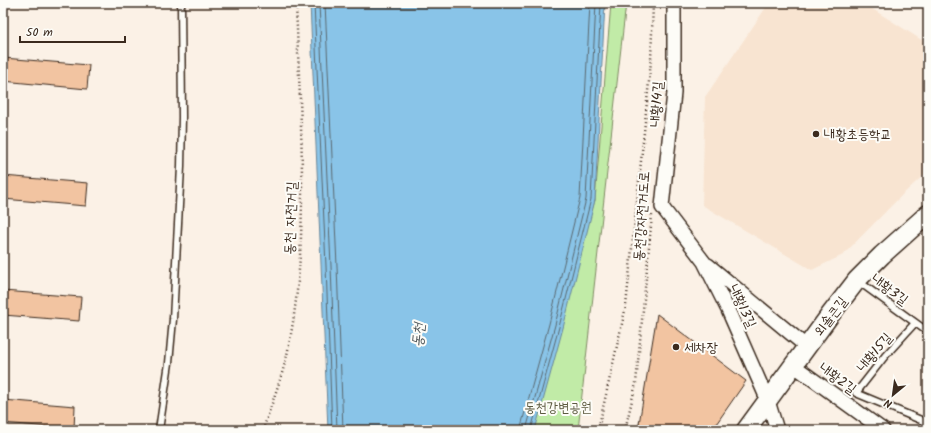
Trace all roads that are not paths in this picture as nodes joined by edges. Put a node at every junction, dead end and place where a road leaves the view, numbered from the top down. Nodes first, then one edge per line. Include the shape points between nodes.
1 (181, 3) edge
2 (674, 3) edge
3 (657, 209) joint
4 (928, 214) edge
5 (704, 262) junction
6 (857, 280) junction
7 (915, 322) junction
8 (928, 332) edge
9 (807, 347) junction
10 (793, 365) junction
11 (768, 401) junction
12 (928, 423) edge
13 (159, 430) edge
14 (746, 430) edge
15 (777, 430) edge
16 (883, 430) edge

1 - 13 lane via 181,167 169,363
2 - 3 street, 내황14길 via 674,93
3 - 5 street, 내황13길
4 - 6 street, 외솔큰길
5 - 9 street
5 - 11 street, 내황13길
6 - 7 lane, 내황3길
6 - 9 street, 외솔큰길
7 - 8 lane, 내황3길
7 - 12 lane, 내황15길 via 856,393
9 - 10 street, 외솔큰길
10 - 11 street, 외솔큰길
10 - 16 street, 내황2길
11 - 14 street, 외솔큰길
11 - 15 street, 내황13길

